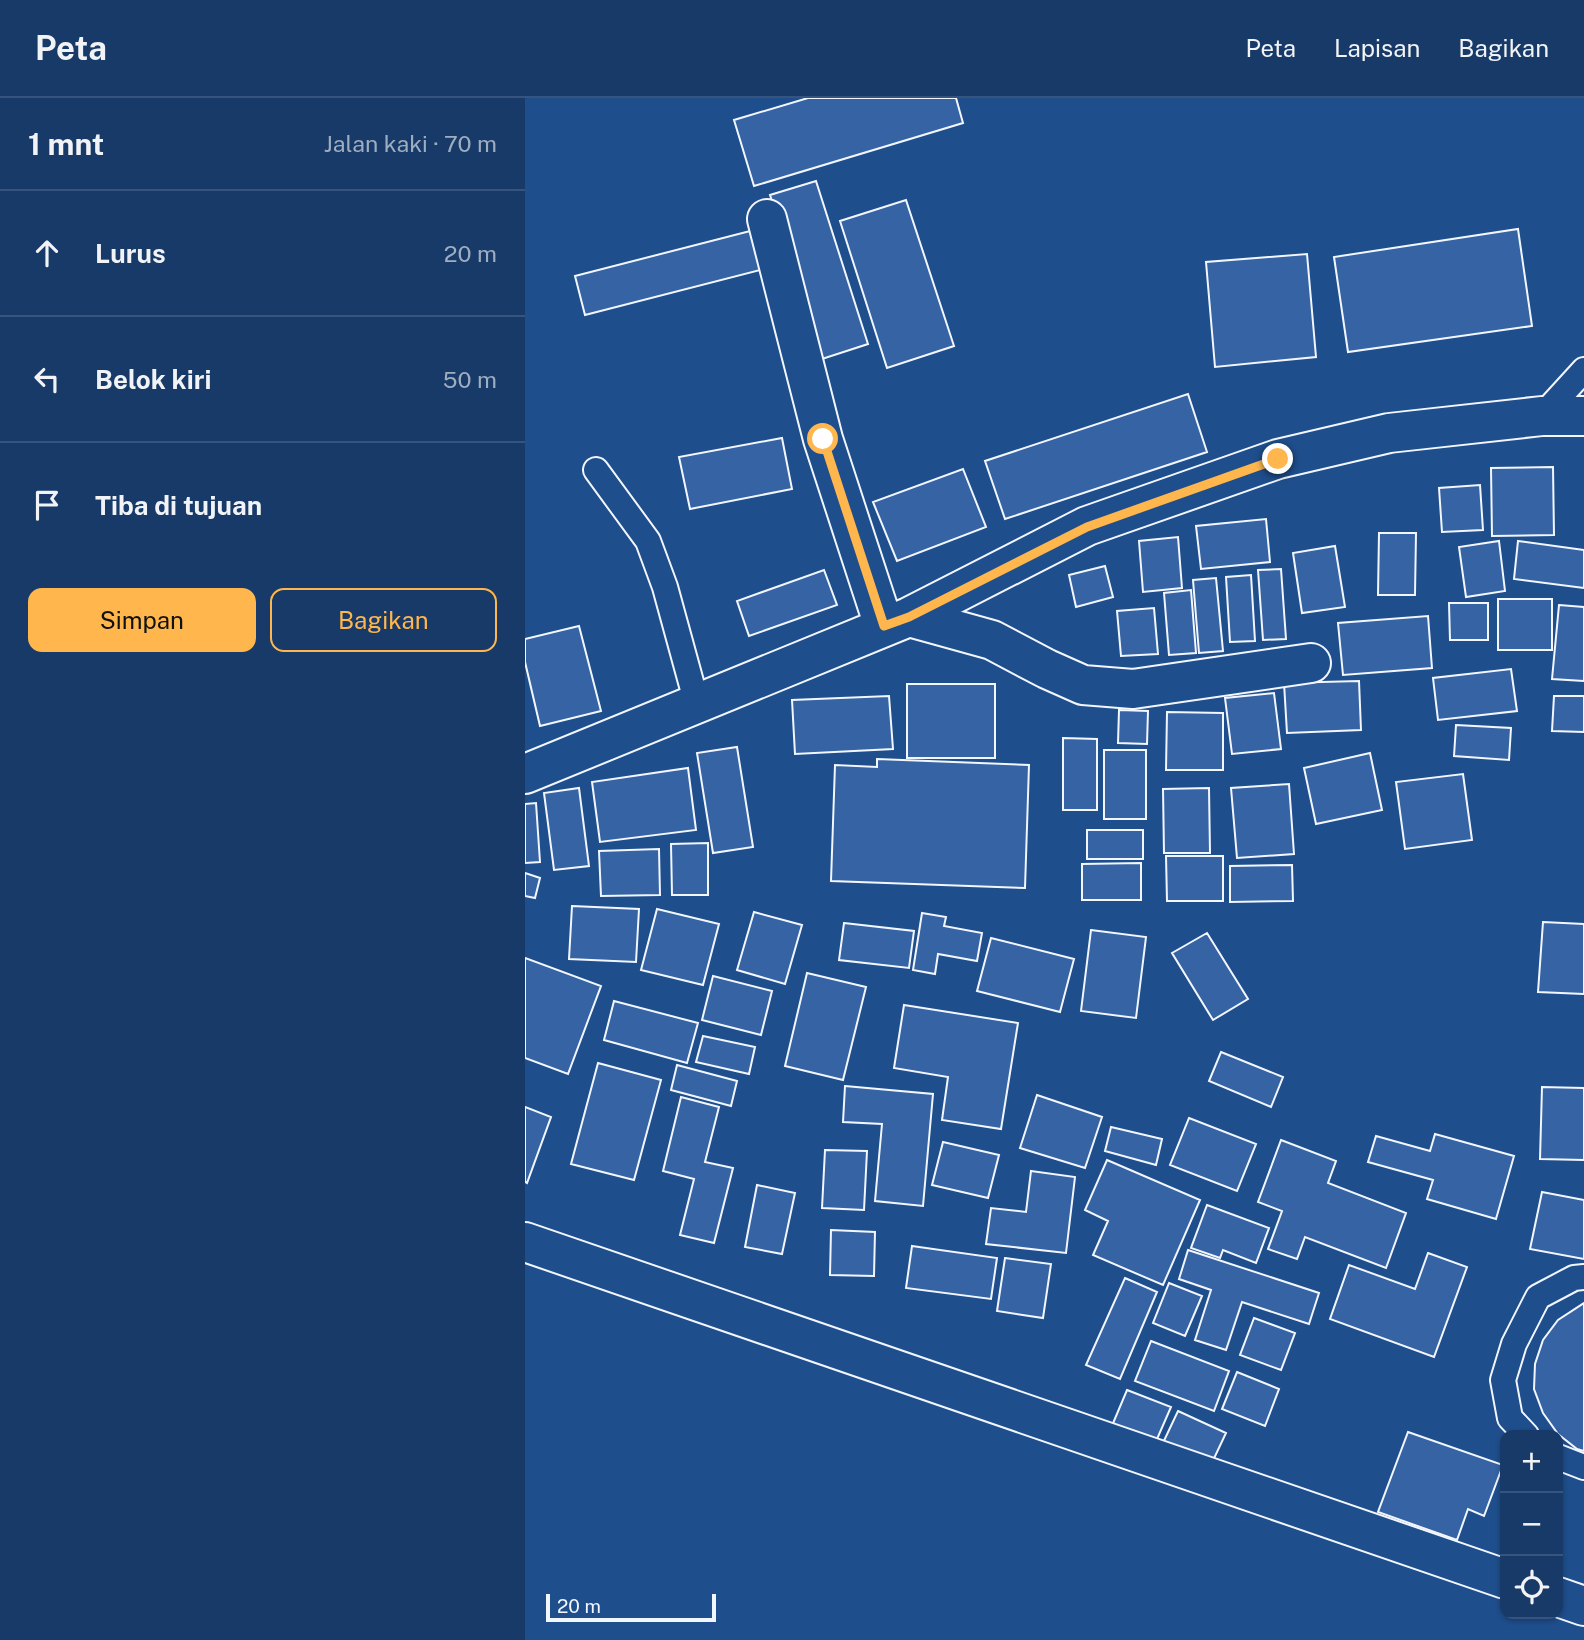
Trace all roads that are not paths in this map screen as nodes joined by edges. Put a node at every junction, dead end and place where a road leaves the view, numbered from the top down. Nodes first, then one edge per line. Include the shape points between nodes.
1 (767, 219) dead end
2 (1584, 370) edge
3 (1542, 416) junction
4 (1584, 416) edge
5 (596, 470) dead end
6 (896, 622) junction
7 (1311, 663) dead end
8 (697, 704) junction
9 (525, 774) edge
10 (525, 1242) edge
11 (1584, 1277) edge
12 (1521, 1430) edge
13 (1563, 1459) edge
14 (1584, 1467) edge
15 (1500, 1577) edge
16 (1563, 1599) edge
17 (1584, 1606) edge

1 - 6 street via 823,439
2 - 3 lane
3 - 4 street
3 - 6 street via 1389,433 1278,459 1087,527
5 - 8 lane via 648,541
6 - 7 street via 992,640 1083,685 1133,689
6 - 8 street
8 - 9 street
10 - 15 street
11 - 12 lane via 1538,1297 1514,1344 1503,1380 1510,1418
13 - 14 lane
16 - 17 street

